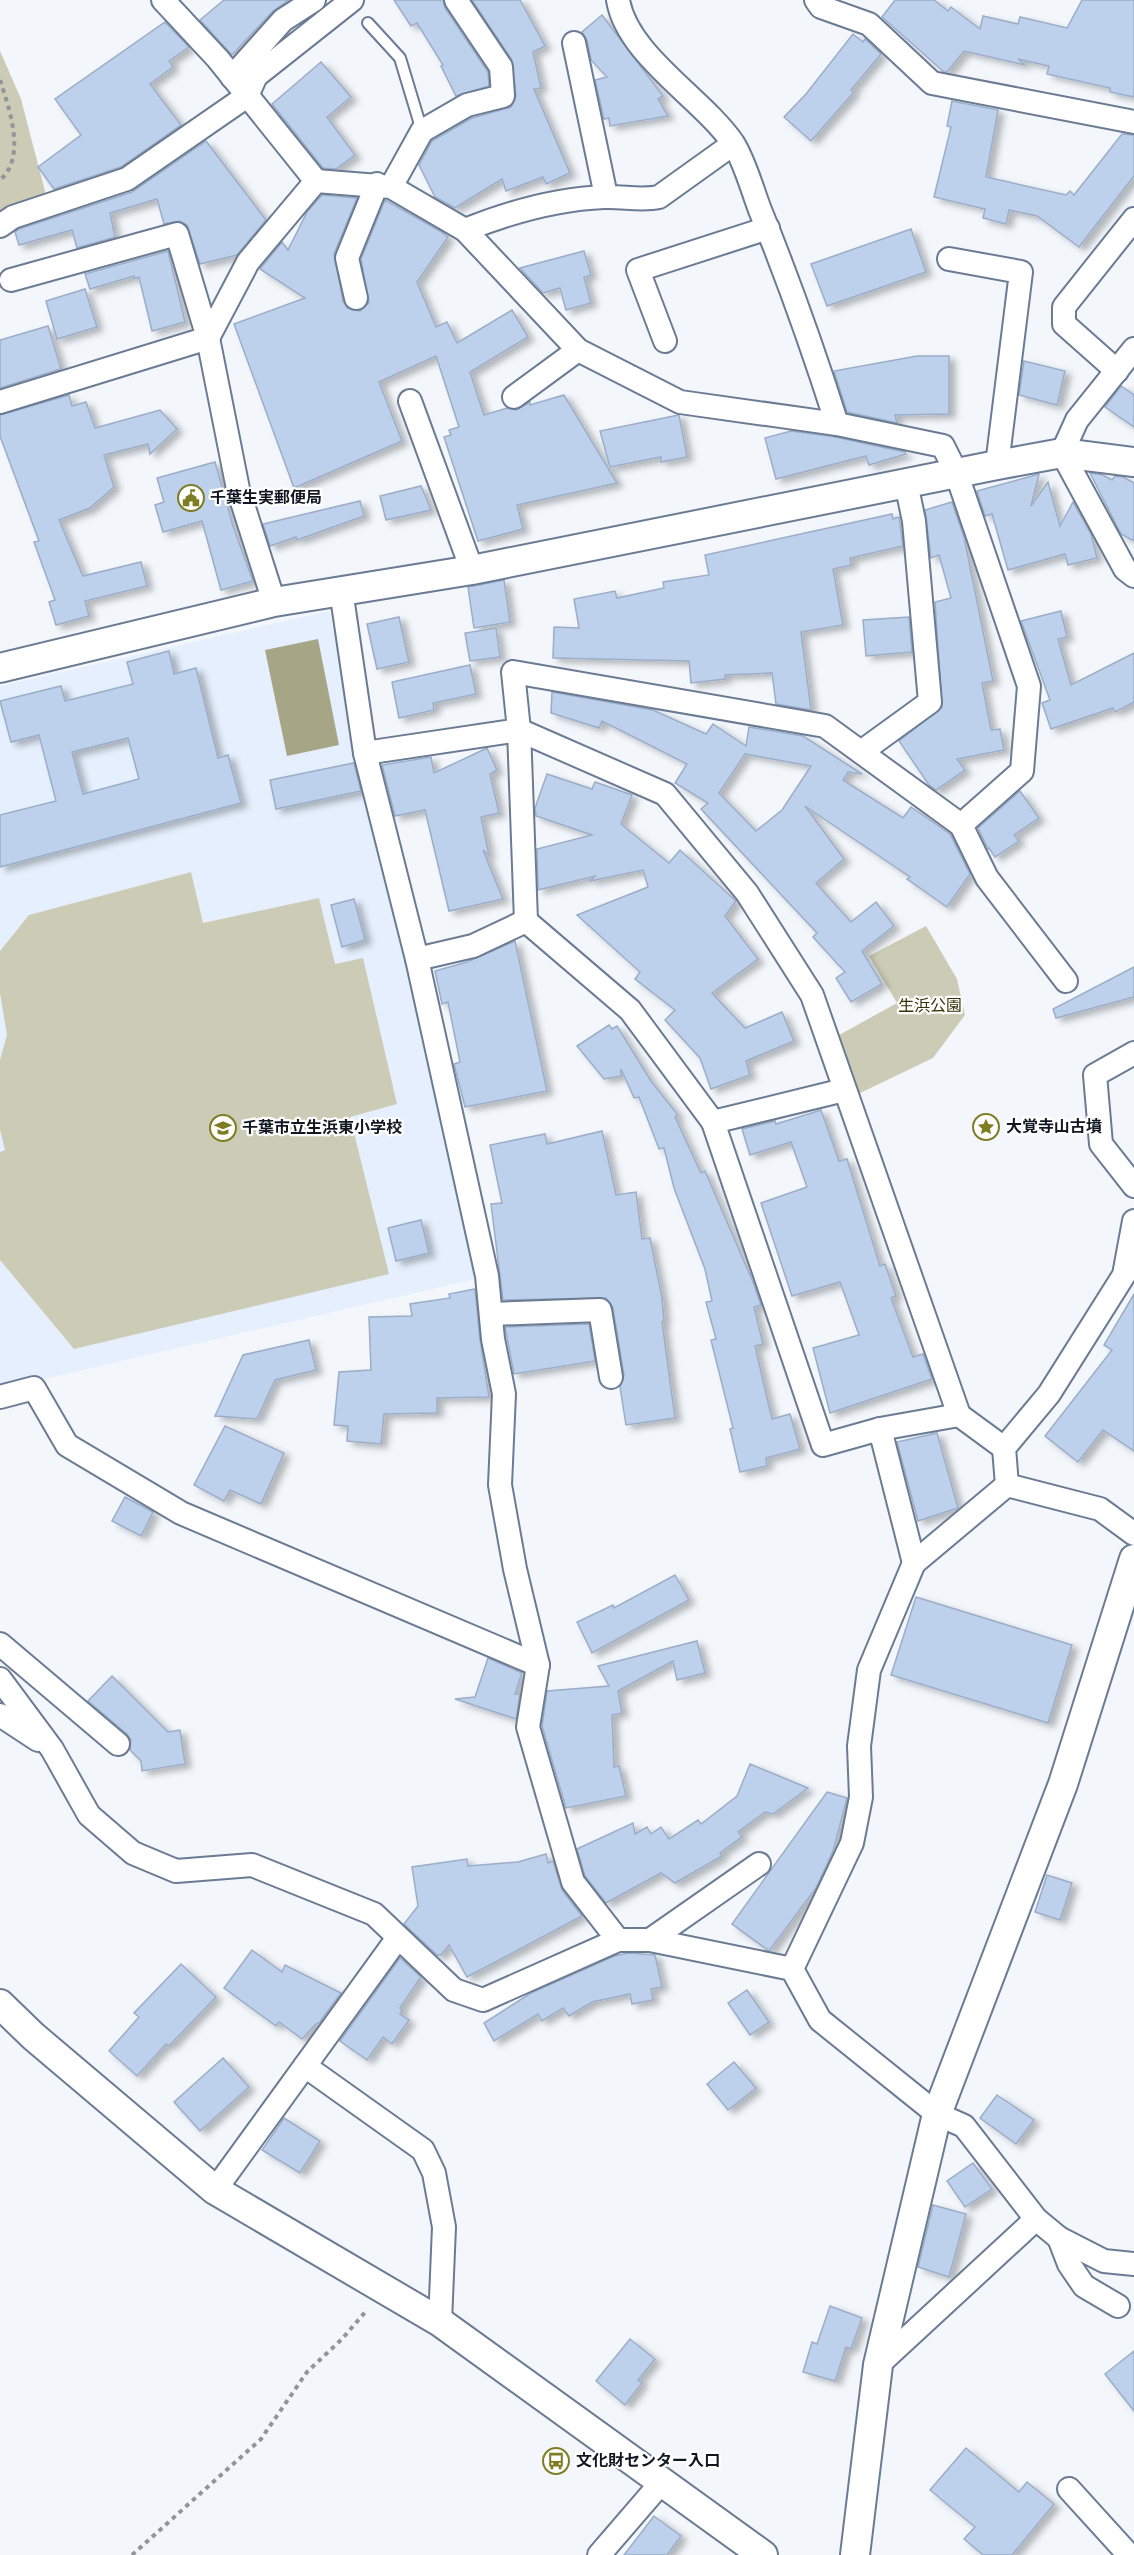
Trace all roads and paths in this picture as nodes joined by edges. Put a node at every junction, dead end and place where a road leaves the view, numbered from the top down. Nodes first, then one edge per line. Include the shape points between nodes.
1 (164, 0) edge
2 (314, 0) edge
3 (352, 0) edge
4 (456, 0) edge
5 (618, 0) edge
6 (816, 0) edge
7 (368, 23) dead end
8 (574, 43) dead end
9 (232, 76) junction
10 (0, 80) edge
11 (247, 96) junction
12 (1134, 122) edge
13 (422, 131) junction
14 (733, 144) junction
15 (0, 180) edge
16 (316, 181) junction
17 (384, 185) junction
18 (606, 196) junction
19 (1134, 219) edge
20 (0, 226) edge
21 (768, 228) junction
22 (465, 230) junction
23 (949, 259) dead end
24 (11, 280) dead end
25 (356, 298) dead end
26 (208, 338) junction
27 (664, 341) dead end
28 (1134, 349) edge
29 (578, 350) junction
30 (1117, 371) junction
31 (514, 397) dead end
32 (410, 401) dead end
33 (0, 402) edge
34 (837, 424) junction
35 (1062, 453) junction
36 (1134, 462) edge
37 (997, 465) junction
38 (956, 472) junction
39 (906, 483) junction
40 (472, 570) junction
41 (1134, 576) edge
42 (342, 590) junction
43 (274, 602) junction
44 (0, 668) edge
45 (519, 730) junction
46 (861, 752) junction
47 (365, 753) junction
48 (962, 825) junction
49 (526, 921) junction
50 (417, 959) junction
51 (1066, 981) dead end
52 (1134, 1053) edge
53 (844, 1090) junction
54 (712, 1122) junction
55 (1134, 1186) edge
56 (1134, 1221) edge
57 (491, 1314) junction
58 (611, 1377) dead end
59 (0, 1397) edge
60 (959, 1415) junction
61 (880, 1429) junction
62 (1004, 1448) junction
63 (1007, 1485) junction
64 (1134, 1534) edge
65 (1134, 1559) edge
66 (914, 1563) junction
67 (0, 1644) edge
68 (538, 1665) junction
69 (0, 1679) edge
70 (0, 1715) edge
71 (118, 1744) dead end
72 (52, 1749) junction
73 (759, 1864) dead end
74 (397, 1939) junction
75 (618, 1940) junction
76 (650, 1940) junction
77 (792, 1969) junction
78 (0, 2004) edge
79 (305, 2066) junction
80 (937, 2114) junction
81 (215, 2190) junction
82 (1036, 2219) junction
83 (1059, 2238) junction
84 (1134, 2264) edge
85 (384, 2290) junction
86 (1118, 2306) dead end
87 (440, 2322) junction
88 (878, 2365) junction
89 (661, 2483) junction
90 (1069, 2489) dead end
91 (132, 2555) edge
92 (600, 2555) edge
93 (763, 2555) edge
94 (855, 2555) edge
95 (1130, 2555) edge

1 - 9 street
2 - 9 street via 283,20
3 - 11 street via 256,76
4 - 13 street via 501,67 504,96 467,105
5 - 14 street via 620,13 651,60 679,84
6 - 12 street via 821,7 869,24 932,83
7 - 13 lane via 400,58
8 - 18 street
9 - 11 street
10 - 15 path via 15,148 7,174
11 - 16 street
11 - 20 street via 127,179 13,217
13 - 17 street
14 - 18 street via 659,197 646,200
14 - 21 street
16 - 17 street
16 - 26 street via 248,262
17 - 22 street
17 - 25 street via 347,258
18 - 22 street via 562,200
19 - 30 street via 1064,307 1064,324
21 - 27 street via 638,270
21 - 34 street via 795,295
22 - 29 street
23 - 37 street via 1021,272
24 - 26 street via 177,234
26 - 33 street
26 - 43 street via 238,489
28 - 30 street
29 - 31 street
29 - 34 street via 680,402
30 - 35 street via 1077,420
32 - 40 street
34 - 38 street via 943,446
35 - 36 street
35 - 37 street
35 - 41 street via 1125,569
37 - 38 street
38 - 39 street
38 - 48 street via 1029,686 1022,771
39 - 40 street
39 - 46 street via 914,521 930,702
40 - 42 street
42 - 43 street
42 - 47 street
43 - 44 street
45 - 46 street via 513,672 825,726
45 - 47 street
45 - 49 street
45 - 53 street via 665,795 747,893 812,995
46 - 48 street
47 - 50 street
48 - 51 street via 987,878
49 - 50 street via 473,946
49 - 54 street via 630,1011
50 - 57 street via 487,1276
52 - 55 street via 1095,1075 1101,1144
53 - 54 street
53 - 60 street
54 - 61 street via 823,1445
56 - 62 street via 1124,1275 1049,1394
57 - 58 street via 600,1310
57 - 68 street via 504,1394 500,1485
59 - 68 street via 34,1388 67,1445 181,1513
60 - 61 street
60 - 62 street
61 - 66 street
62 - 63 street
63 - 64 street via 1100,1509
63 - 66 street
65 - 80 street via 1063,1784
66 - 77 street via 869,1670 859,1746 861,1797 852,1843
67 - 71 street
68 - 75 street via 528,1727 563,1848 573,1882
69 - 72 street
70 - 72 street
72 - 74 street via 88,1815 133,1853 176,1872 252,1865 374,1914
73 - 76 street
74 - 75 street via 454,1990 483,2000
74 - 79 street
75 - 76 street
76 - 77 street
77 - 80 street via 820,2020
78 - 81 street
79 - 81 street
79 - 87 street via 423,2150 434,2173 444,2227
80 - 82 street via 964,2126
80 - 88 street
81 - 85 street
82 - 83 street
82 - 88 street
83 - 84 street via 1104,2261
83 - 86 street via 1069,2264 1084,2286
85 - 87 street
85 - 91 path via 307,2372 261,2439
87 - 89 street
88 - 94 street
89 - 92 street
89 - 93 street
90 - 95 street

